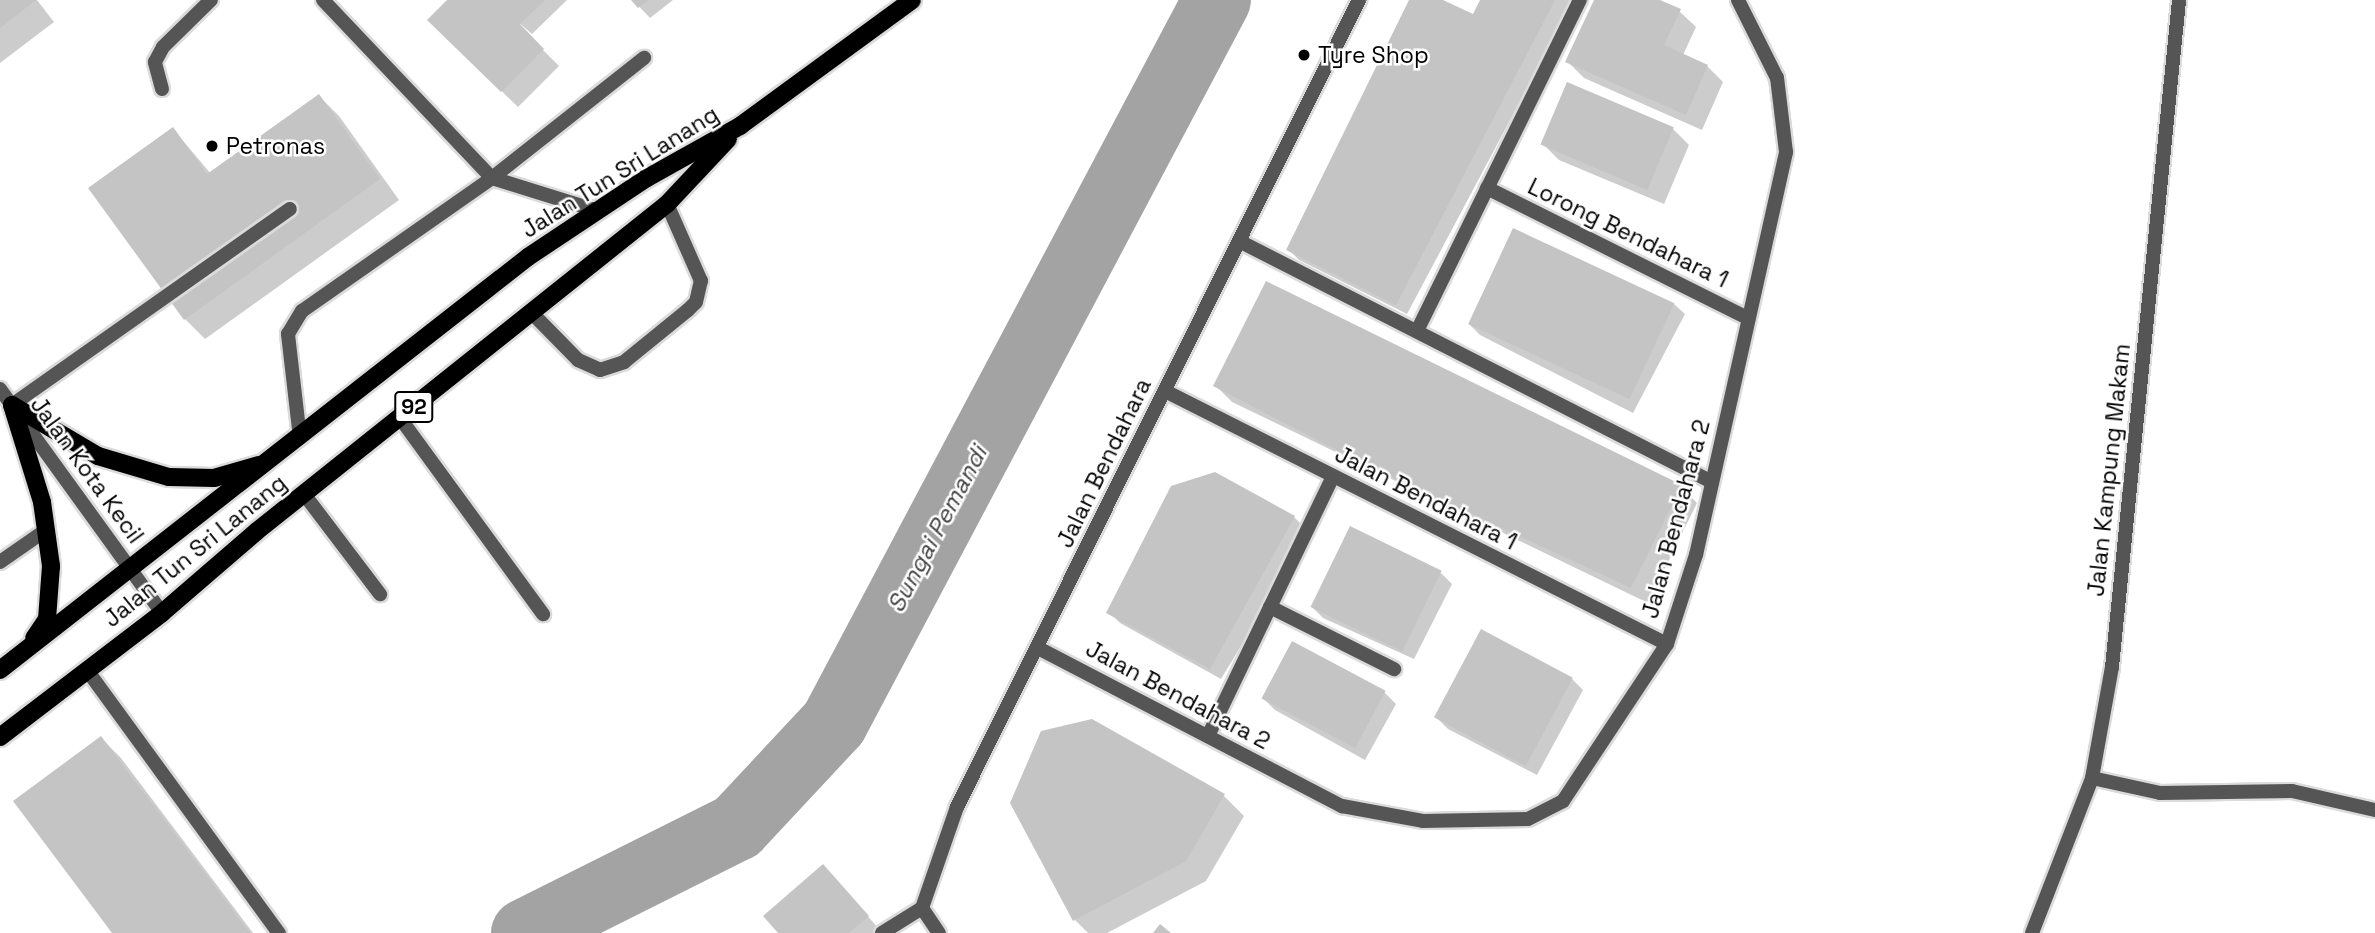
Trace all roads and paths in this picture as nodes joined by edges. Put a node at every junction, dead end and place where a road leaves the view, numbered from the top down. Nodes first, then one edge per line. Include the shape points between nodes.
1 (211, 0) edge
2 (323, 0) edge
3 (912, 0) edge
4 (1359, 0) edge
5 (1580, 0) edge
6 (1738, 0) edge
7 (2179, 0) edge
8 (644, 58) dead end
9 (162, 89) dead end
10 (740, 126) junction
11 (492, 178) junction
12 (1488, 188) junction
13 (667, 204) junction
14 (290, 209) dead end
15 (598, 212) junction
16 (1239, 241) junction
17 (532, 313) junction
18 (1748, 318) junction
19 (1417, 331) junction
20 (0, 389) edge
21 (1165, 391) junction
22 (12, 405) junction
23 (400, 418) junction
24 (300, 438) junction
25 (272, 461) junction
26 (1334, 476) junction
27 (1712, 482) junction
28 (304, 494) junction
29 (46, 530) junction
30 (0, 562) edge
31 (130, 569) junction
32 (380, 594) dead end
33 (1270, 607) junction
34 (162, 613) junction
35 (543, 614) dead end
36 (1667, 645) junction
37 (1038, 648) junction
38 (23, 652) junction
39 (0, 670) edge
40 (87, 670) junction
41 (1394, 670) dead end
42 (1208, 736) junction
43 (0, 737) edge
44 (2092, 778) junction
45 (2375, 810) edge
46 (922, 908) junction
47 (276, 927) edge
48 (882, 933) edge
49 (939, 933) edge
50 (2032, 933) edge

1 - 9 street via 163,47 155,62
2 - 11 street
3 - 10 main road, 92
4 - 16 street, Jalan Bendahara
5 - 12 street
6 - 18 street, Jalan Bendahara 2 via 1777,78 1786,152
7 - 44 street, Jalan Kampung Makam via 2112,667
8 - 11 street
10 - 13 main road, Jalan Tun Sri Lanang / 92
10 - 15 main road, Jalan Tun Sri Lanang / 92
11 - 15 street
11 - 24 street via 295,317 288,345
12 - 18 street, Lorong Bendahara 1
12 - 19 street
13 - 17 main road, Jalan Tun Sri Lanang / 92
13 - 17 street via 701,281 696,302 624,362 600,370 578,360
14 - 22 street
15 - 24 main road, Jalan Tun Sri Lanang / 92 via 528,257
16 - 19 street
16 - 21 street, Jalan Bendahara
17 - 23 main road, Jalan Tun Sri Lanang / 92
18 - 27 street, Jalan Bendahara 2
19 - 27 street
20 - 22 street, Jalan Kota Kecil
21 - 26 street, Jalan Bendahara 1
21 - 37 street, Jalan Bendahara
22 - 25 main road via 98,456 169,477 214,478
22 - 29 main road
22 - 31 street, Jalan Kota Kecil
23 - 28 main road, Jalan Tun Sri Lanang / 92
23 - 35 street
24 - 25 main road, Jalan Tun Sri Lanang / 92
25 - 31 main road, Jalan Tun Sri Lanang / 92
26 - 33 street
26 - 36 street, Jalan Bendahara 1
27 - 36 street, Jalan Bendahara 2 via 1696,555
28 - 32 street
28 - 34 main road, Jalan Tun Sri Lanang / 92
29 - 30 street
29 - 38 main road via 51,566 47,620
31 - 34 street, Jalan Kota Kecil
31 - 38 main road, Jalan Tun Sri Lanang / 92
33 - 41 street
33 - 42 street
34 - 40 main road, Jalan Tun Sri Lanang / 92
36 - 42 street, Jalan Bendahara 2 via 1576,787 1563,801 1528,819 1423,821 1364,812 1342,806
37 - 42 street, Jalan Bendahara 2
37 - 46 street, Jalan Bendahara via 957,807
38 - 39 main road, Jalan Tun Sri Lanang / 92
40 - 43 main road, Jalan Tun Sri Lanang / 92
40 - 47 street
44 - 45 street via 2160,793 2292,791
44 - 50 street, Jalan Kampung Makam
46 - 48 street
46 - 49 street

